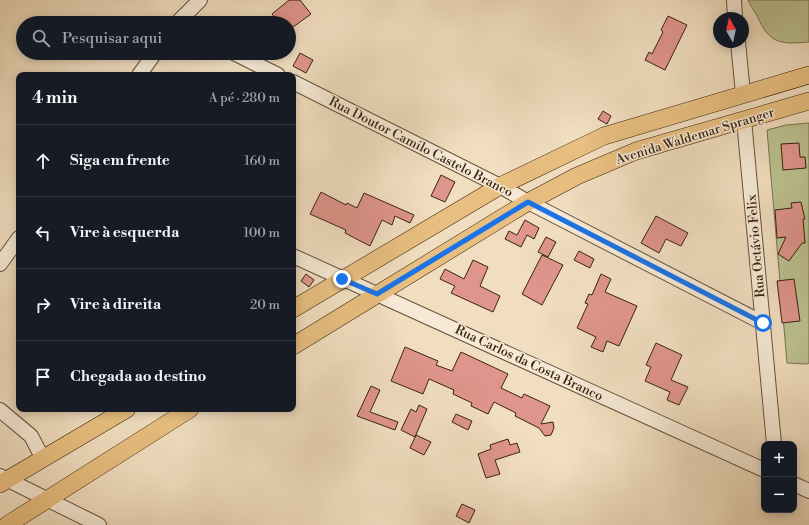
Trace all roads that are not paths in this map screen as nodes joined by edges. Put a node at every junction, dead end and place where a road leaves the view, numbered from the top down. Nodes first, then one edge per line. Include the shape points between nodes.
1 (200, 0) edge
2 (734, 0) edge
3 (735, 12) edge
4 (184, 16) edge
5 (739, 48) edge
6 (150, 60) edge
7 (248, 60) edge
8 (141, 72) edge
9 (272, 72) edge
10 (809, 75) edge
11 (296, 84) edge
12 (743, 94) junction
13 (809, 101) edge
14 (744, 120) junction
15 (500, 186) junction
16 (528, 202) junction
17 (16, 242) edge
18 (296, 257) edge
19 (0, 264) edge
20 (342, 279) junction
21 (377, 294) junction
22 (296, 306) edge
23 (763, 323) junction
24 (296, 344) edge
25 (0, 410) edge
26 (122, 412) edge
27 (178, 412) edge
28 (166, 415) edge
29 (774, 441) edge
30 (43, 459) junction
31 (761, 469) edge
32 (2, 480) edge
33 (797, 485) edge
34 (809, 491) edge
35 (48, 500) junction
36 (7, 525) edge
37 (99, 525) edge

1 - 4 street
2 - 3 street
5 - 12 street
6 - 8 street
7 - 9 street
10 - 12 main road, Avenida Waldemar Spranger
11 - 15 street, Rua Doutor Camilo Castelo Branco
12 - 15 main road, Avenida Waldemar Spranger via 604,136
13 - 14 main road, Avenida Waldemar Spranger
14 - 16 main road, Avenida Waldemar Spranger via 636,151 577,176
14 - 23 street, Rua Octávio Felix
15 - 16 street, Rua Doutor Camilo Castelo Branco
15 - 20 main road, Avenida Waldemar Spranger
16 - 21 main road, Avenida Waldemar Spranger
16 - 23 street, Rua Doutor Camilo Castelo Branco
17 - 19 street
18 - 20 street, Rua Carlos da Costa Branco
20 - 21 street, Rua Carlos da Costa Branco
20 - 22 main road, Avenida Waldemar Spranger
21 - 24 main road, Avenida Waldemar Spranger
21 - 31 street, Rua Carlos da Costa Branco
23 - 29 street, Rua Octávio Felix
25 - 30 street via 31,436
26 - 30 main road
27 - 28 main road
28 - 35 main road
30 - 32 main road
32 - 35 street
33 - 34 street
35 - 36 main road
35 - 37 street

